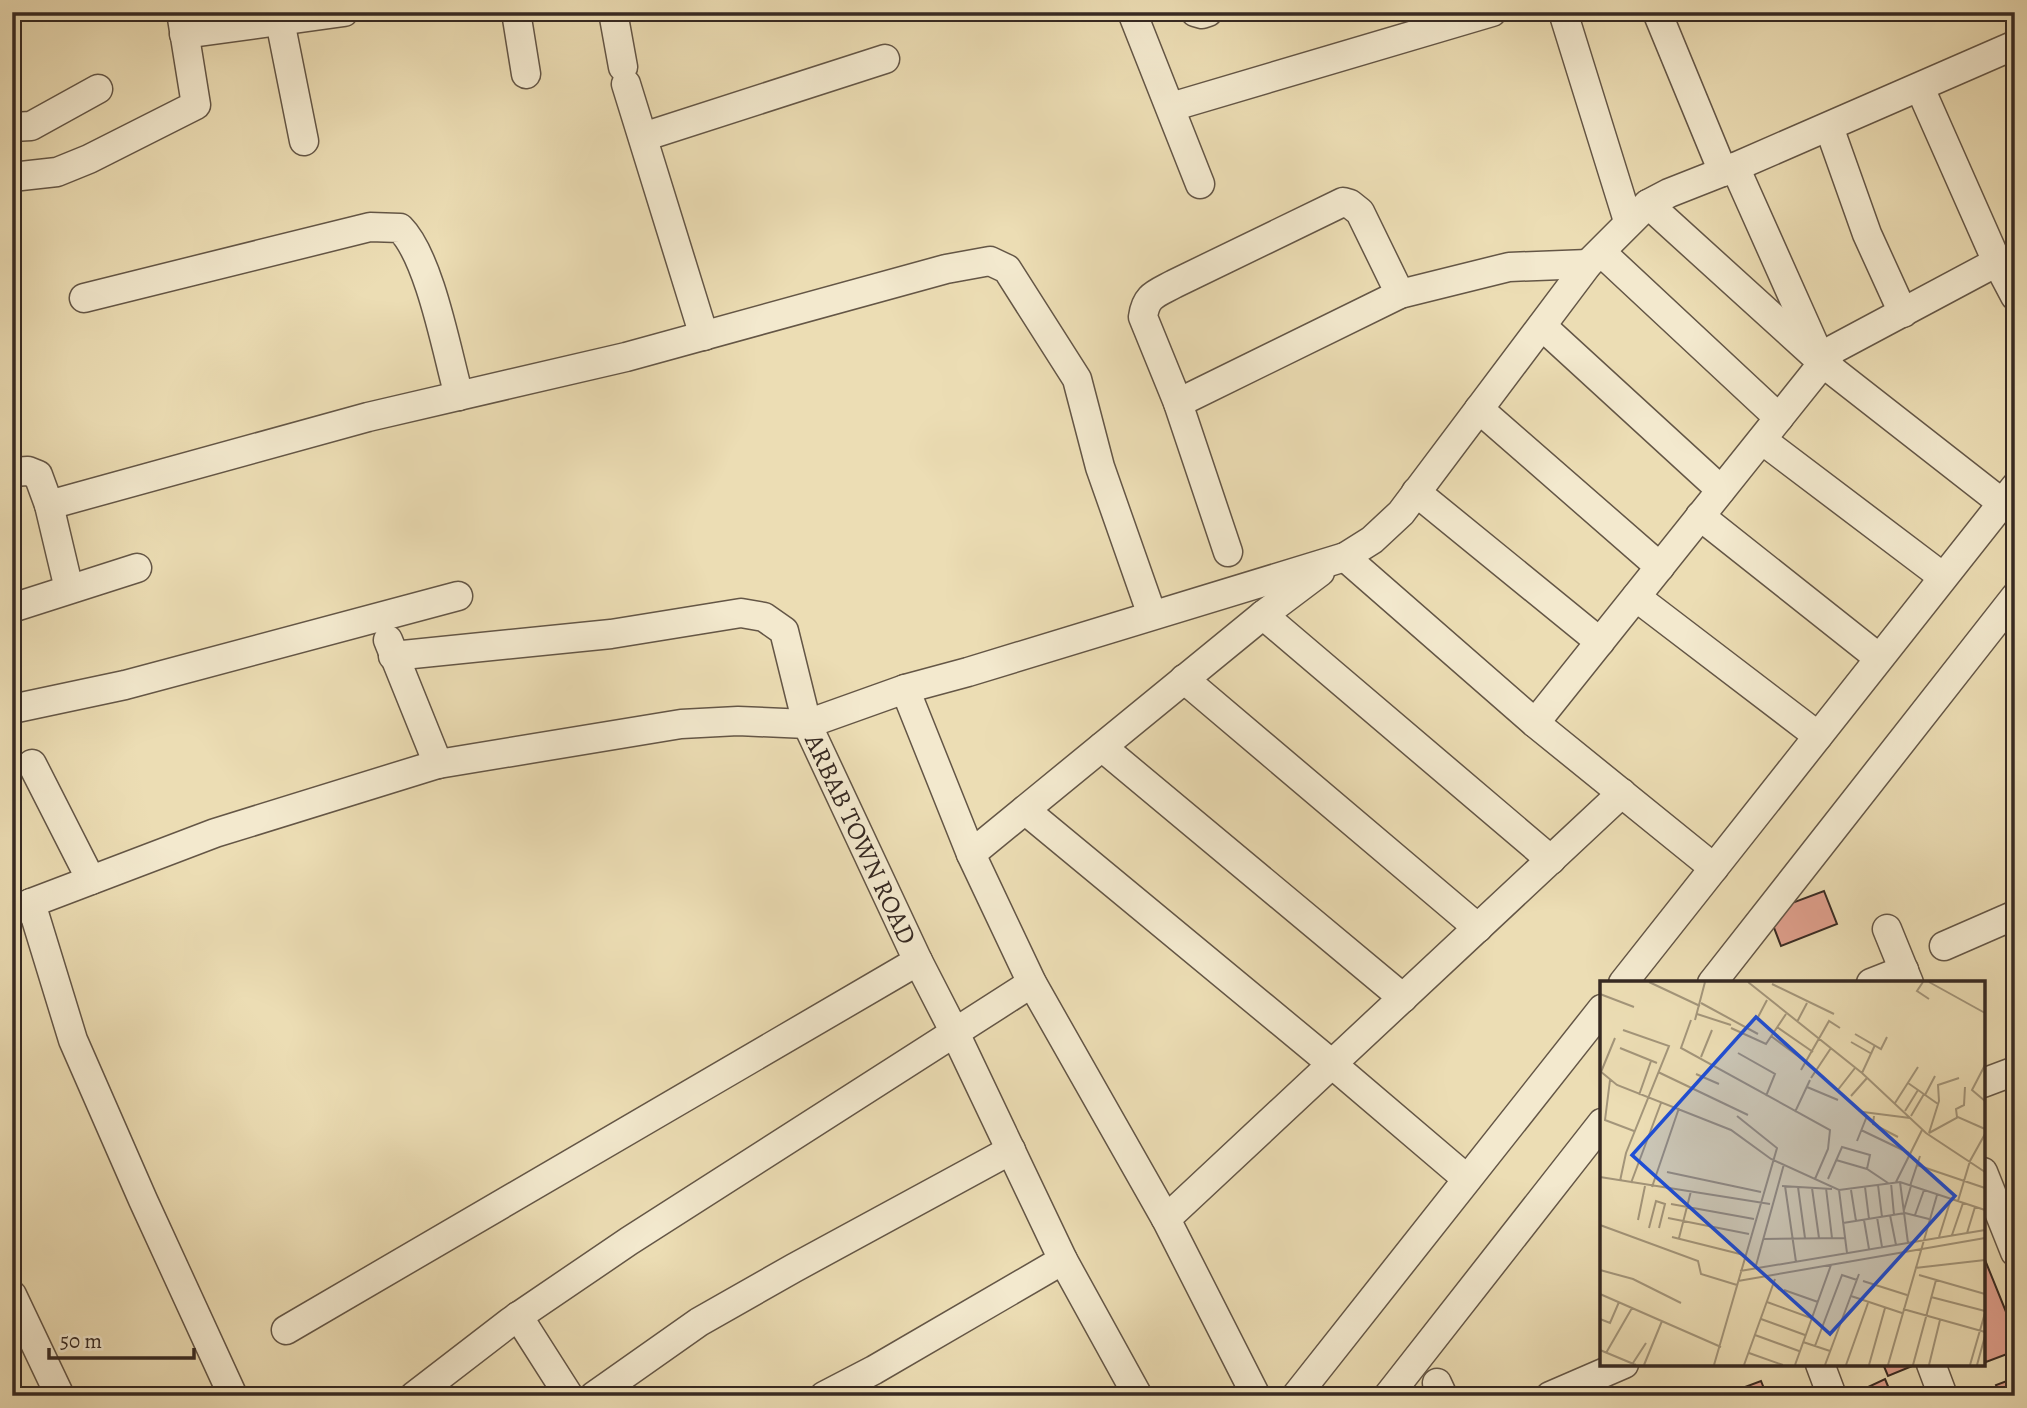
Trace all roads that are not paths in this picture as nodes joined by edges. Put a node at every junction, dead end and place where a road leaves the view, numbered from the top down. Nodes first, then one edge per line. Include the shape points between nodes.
1 (344, 12) edge
2 (516, 12) edge
3 (613, 12) edge
4 (1132, 12) edge
5 (1195, 12) edge
6 (1208, 12) edge
7 (1492, 12) edge
8 (1563, 12) edge
9 (1666, 15) edge
10 (280, 21) junction
11 (182, 23) edge
12 (2015, 45) edge
13 (885, 59) dead end
14 (526, 74) dead end
15 (1920, 88) junction
16 (98, 89) dead end
17 (1171, 107) junction
18 (12, 127) edge
19 (1829, 127) junction
20 (642, 136) junction
21 (304, 141) dead end
22 (1729, 169) junction
23 (12, 177) edge
24 (1200, 184) dead end
25 (1638, 213) junction
26 (1594, 258) junction
27 (1997, 262) junction
28 (1400, 294) junction
29 (2015, 296) edge
30 (84, 298) dead end
31 (1903, 313) junction
32 (1542, 326) junction
33 (704, 336) junction
34 (1823, 363) junction
35 (459, 396) junction
36 (1178, 403) junction
37 (1479, 409) junction
38 (1770, 429) junction
39 (12, 472) edge
40 (1721, 490) junction
41 (1416, 492) junction
42 (2008, 495) edge
43 (49, 505) junction
44 (1700, 516) junction
45 (1228, 552) dead end
46 (1340, 559) junction
47 (1660, 567) junction
48 (137, 568) dead end
49 (1943, 578) junction
50 (69, 589) junction
51 (458, 596) dead end
52 (1636, 597) junction
53 (2015, 597) edge
54 (12, 608) edge
55 (1152, 615) junction
56 (1263, 615) junction
57 (381, 617) junction
58 (1600, 642) junction
59 (393, 656) junction
60 (1880, 658) junction
61 (1184, 679) junction
62 (905, 689) junction
63 (12, 709) edge
64 (1535, 723) junction
65 (807, 724) junction
66 (1818, 736) junction
67 (1102, 747) junction
68 (32, 764) dead end
69 (438, 764) junction
70 (1622, 793) junction
71 (1025, 810) junction
72 (971, 854) junction
73 (1551, 860) junction
74 (1714, 868) junction
75 (91, 880) junction
76 (21, 907) edge
77 (2015, 915) edge
78 (1478, 928) junction
79 (1888, 929) dead end
80 (1944, 946) dead end
81 (918, 961) junction
82 (1906, 977) edge
83 (1625, 981) edge
84 (1714, 981) edge
85 (1883, 981) edge
86 (1032, 983) junction
87 (1403, 998) junction
88 (1600, 1012) edge
89 (955, 1033) junction
90 (1332, 1064) junction
91 (2015, 1071) edge
92 (1985, 1082) edge
93 (1600, 1127) edge
94 (1012, 1150) junction
95 (1985, 1177) edge
96 (1467, 1179) junction
97 (1166, 1219) junction
98 (2015, 1252) edge
99 (1063, 1260) junction
100 (12, 1295) edge
101 (518, 1316) junction
102 (286, 1330) dead end
103 (1619, 1366) edge
104 (1821, 1366) edge
105 (1932, 1366) edge
106 (60, 1396) edge
107 (233, 1396) edge
108 (414, 1396) edge
109 (569, 1396) edge
110 (594, 1396) edge
111 (824, 1396) edge
112 (1138, 1396) edge
113 (1256, 1396) edge
114 (1296, 1396) edge
115 (1388, 1396) edge
116 (1550, 1396) edge
117 (1832, 1396) edge
118 (1943, 1396) edge

1 - 10 street
2 - 14 street
3 - 20 street via 624,76
4 - 17 street
5 - 6 street
7 - 17 street
8 - 25 street
9 - 22 street
10 - 11 street
10 - 21 street
11 - 23 street via 196,105 57,172
12 - 15 street
13 - 20 street
15 - 19 street
15 - 27 street
16 - 18 street via 31,126
17 - 24 street
19 - 22 street
19 - 31 street via 1867,234
20 - 33 street
22 - 25 street via 1669,193
22 - 34 street
25 - 26 street
25 - 34 street
26 - 28 street via 1509,267
26 - 32 street
26 - 38 street
27 - 29 street
27 - 31 street
28 - 36 street
28 - 36 street via 1360,212 1343,202 1174,284 1145,303 1143,317
30 - 35 street via 370,227 400,228 425,271
31 - 34 street via 1835,349
32 - 37 street
32 - 40 street
33 - 35 street
33 - 55 street via 946,270 990,261 1007,269 1077,379 1100,467
34 - 38 street
34 - 42 street
35 - 43 street
36 - 45 street
37 - 41 street
37 - 47 street
38 - 40 street
38 - 49 street
39 - 43 street via 38,475
40 - 44 street
41 - 46 street via 1372,540
41 - 58 street
42 - 49 street
43 - 50 street
44 - 47 street
44 - 60 street
46 - 55 street
46 - 56 street
46 - 64 street
47 - 52 street
48 - 50 street
49 - 60 street
50 - 54 street
51 - 57 street
52 - 58 street
52 - 66 street
53 - 84 street
55 - 62 street
56 - 61 street
56 - 73 street
57 - 59 street
57 - 63 street via 125,685
58 - 64 street
59 - 65 street, ARBAB TOWN ROAD via 611,634 741,613 764,617 784,631
59 - 69 street
60 - 66 street
61 - 67 street
61 - 78 street
62 - 65 street
62 - 72 street
64 - 70 street
65 - 69 street via 681,724
65 - 81 street, ARBAB TOWN ROAD
66 - 74 street
67 - 71 street
67 - 87 street
68 - 75 street
69 - 75 street via 215,833
70 - 73 street
70 - 74 street
71 - 72 street
71 - 90 street
72 - 86 street
73 - 78 street
74 - 83 street
75 - 76 street
76 - 107 street via 73,1040
77 - 80 street
78 - 87 street
79 - 82 street
81 - 89 street, ARBAB TOWN ROAD
81 - 102 street
82 - 85 street
86 - 89 street
86 - 97 street
87 - 90 street
88 - 96 street
89 - 94 street, ARBAB TOWN ROAD
89 - 101 street
90 - 96 street
90 - 97 street
91 - 92 street
93 - 115 street
94 - 99 street, ARBAB TOWN ROAD
94 - 110 street via 699,1322
95 - 98 street
96 - 114 street
97 - 113 street
99 - 111 street
99 - 112 street, ARBAB TOWN ROAD
100 - 106 street
101 - 108 street
101 - 109 street
103 - 116 street
104 - 117 street
105 - 118 street

